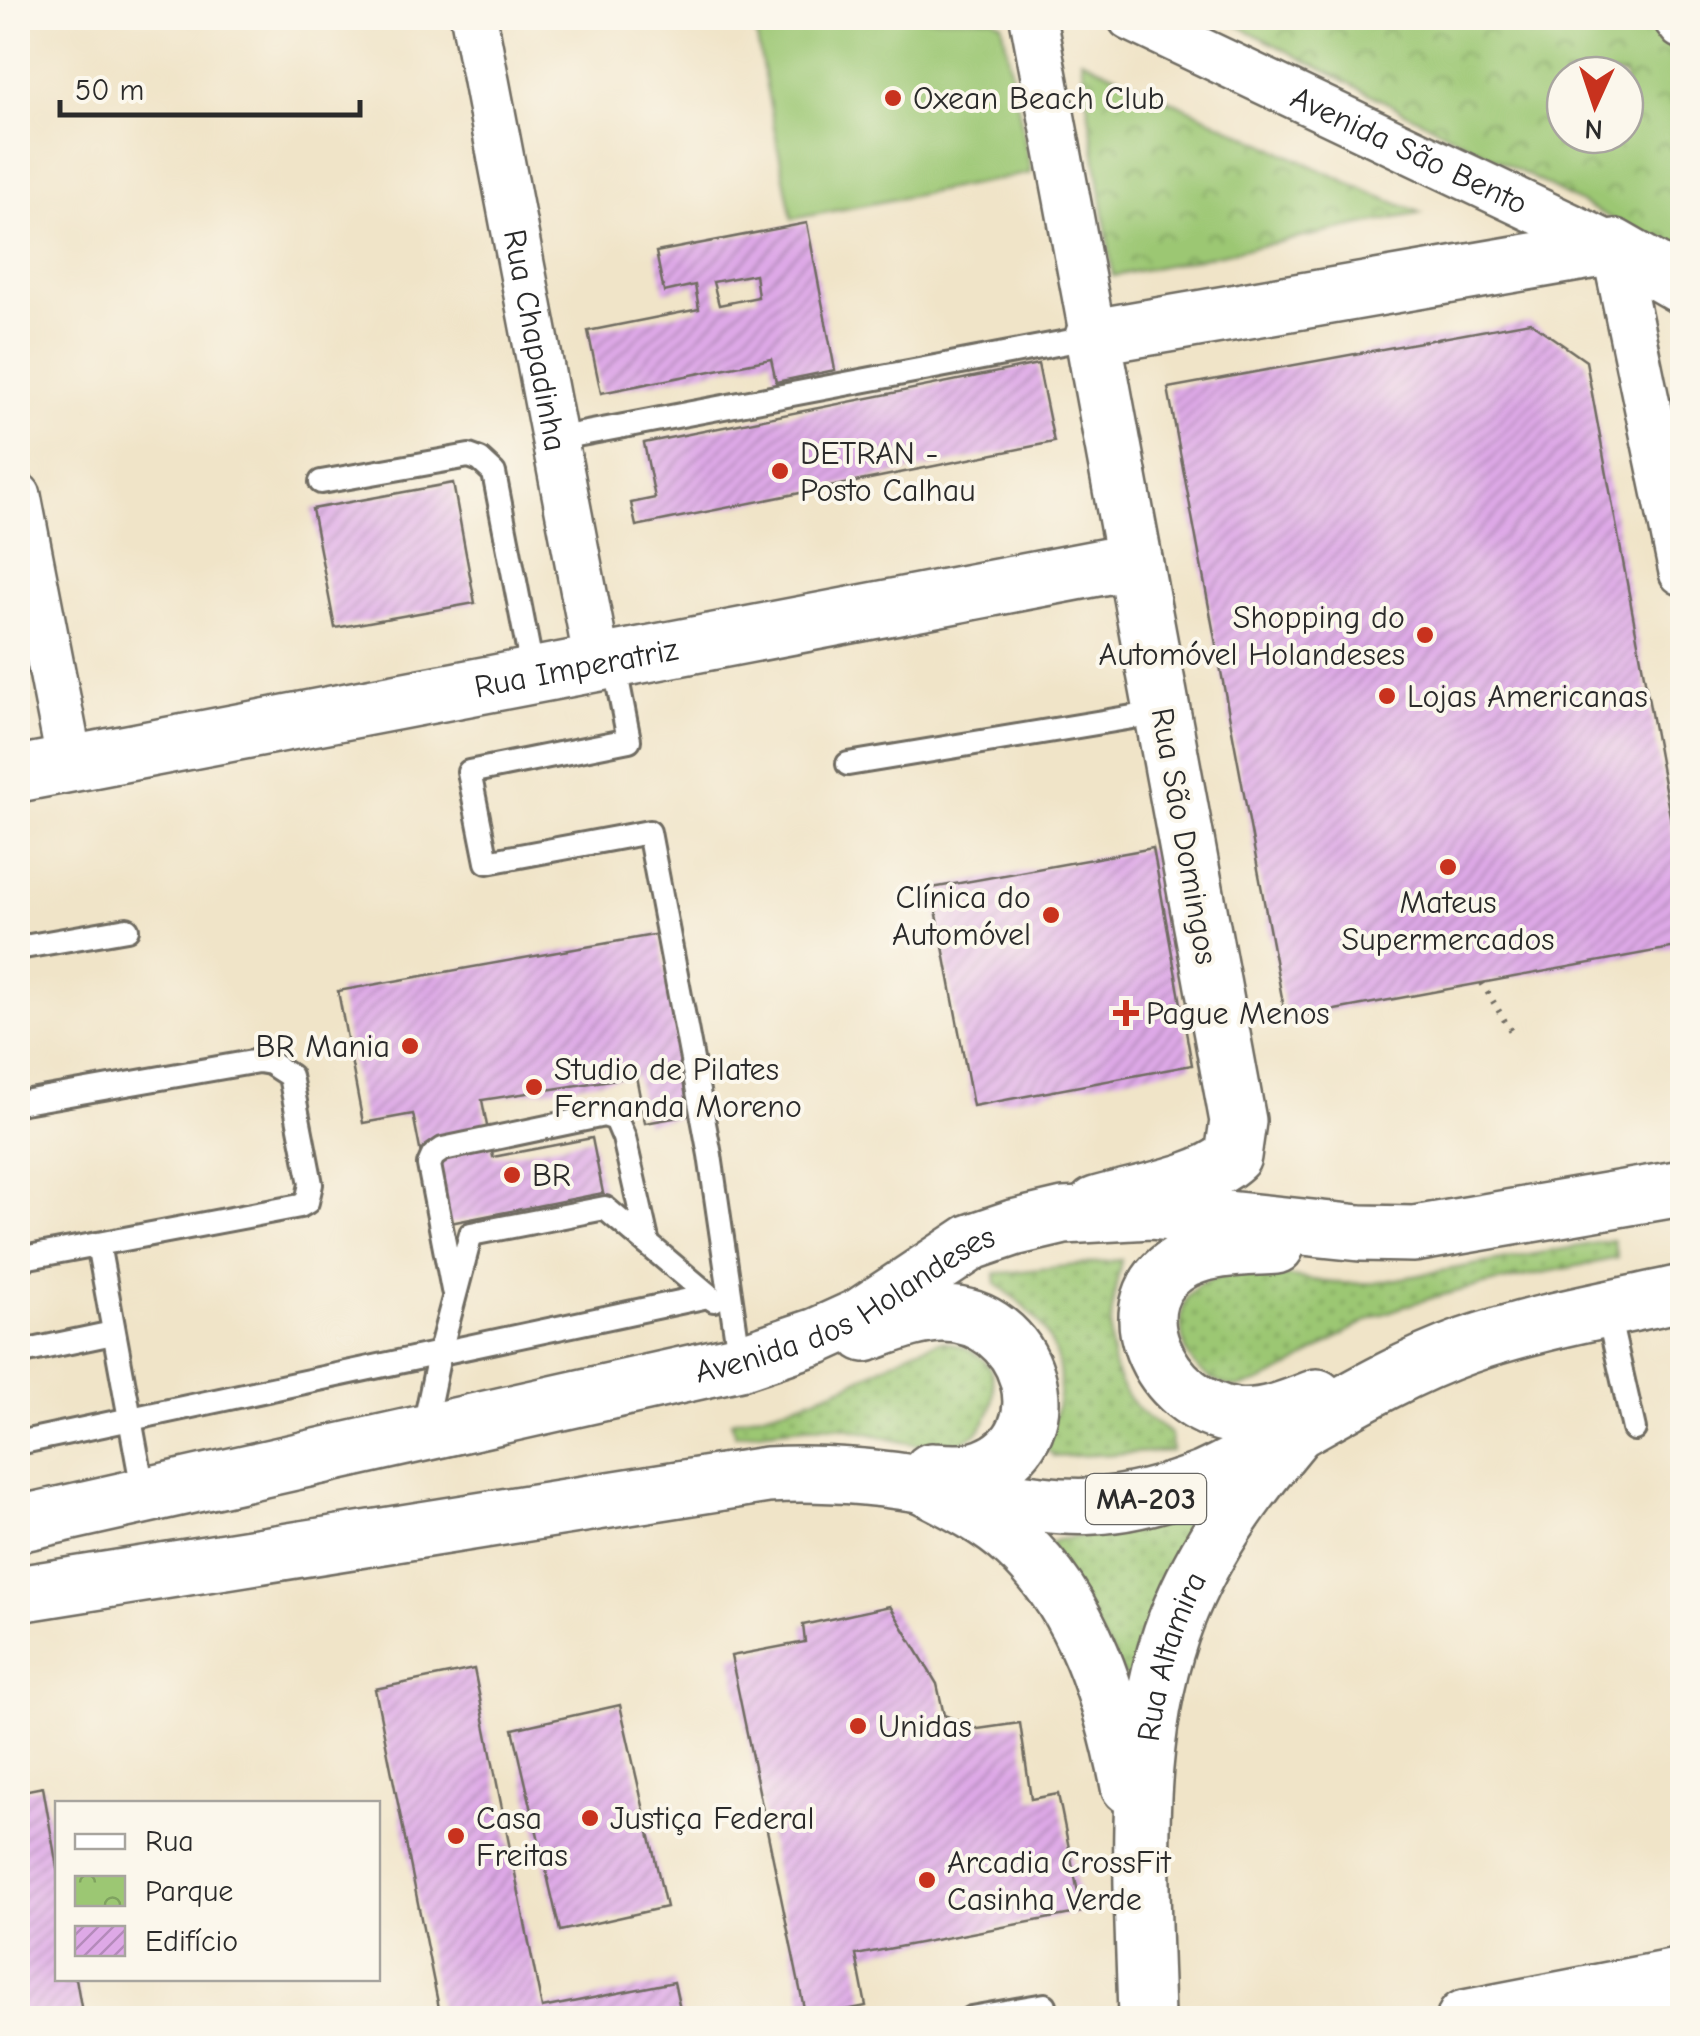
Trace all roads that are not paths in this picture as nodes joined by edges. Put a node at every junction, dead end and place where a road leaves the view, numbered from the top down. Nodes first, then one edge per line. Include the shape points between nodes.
1 (474, 18) edge
2 (1033, 18) edge
3 (1131, 18) edge
4 (1676, 18) edge
5 (1682, 26) edge
6 (1614, 246) junction
7 (1682, 286) edge
8 (1093, 338) junction
9 (555, 439) junction
10 (321, 482) dead end
11 (18, 496) edge
12 (1134, 561) junction
13 (1682, 572) edge
14 (605, 660) junction
15 (533, 674) junction
16 (1162, 712) junction
17 (848, 764) dead end
18 (44, 769) edge
19 (127, 929) dead end
20 (18, 948) edge
21 (18, 1103) edge
22 (1682, 1188) edge
23 (1037, 1221) junction
24 (1414, 1234) junction
25 (98, 1244) junction
26 (648, 1244) junction
27 (18, 1259) edge
28 (1682, 1293) edge
29 (454, 1296) junction
30 (708, 1296) junction
31 (1607, 1310) junction
32 (1524, 1329) junction
33 (113, 1333) junction
34 (736, 1338) junction
35 (18, 1353) edge
36 (439, 1354) junction
37 (130, 1420) junction
38 (1634, 1429) dead end
39 (423, 1433) junction
40 (1293, 1434) junction
41 (18, 1443) edge
42 (734, 1480) junction
43 (920, 1484) junction
44 (144, 1495) junction
45 (18, 1524) edge
46 (18, 1594) edge
47 (1142, 1848) junction
48 (1682, 1976) edge
49 (1045, 2005) dead end
50 (971, 2018) edge
51 (1146, 2018) edge
52 (1465, 2018) edge

1 - 9 street, Rua Chapadinha
2 - 8 street, Rua São Domingos
3 - 6 street, Avenida São Bento
4 - 5 street
6 - 7 main road, Avenida São Bento
6 - 8 main road
6 - 13 street
8 - 9 lane
8 - 12 main road, Rua São Domingos
9 - 14 street, Rua Chapadinha
10 - 15 lane via 468,456 489,466
11 - 18 street
12 - 14 main road, Rua Imperatriz
12 - 16 main road, Rua São Domingos
14 - 15 main road, Rua Imperatriz
14 - 34 lane via 629,740 469,772 487,862 648,832 710,1155
15 - 18 main road, Rua Imperatriz
16 - 17 lane
16 - 23 main road, Rua São Domingos via 1237,1142 1233,1156 1200,1175
19 - 20 lane
21 - 25 lane via 258,1062 290,1076 312,1184 306,1202
22 - 24 main road, Avenida dos Holandeses
23 - 24 main road, Avenida dos Holandeses via 1150,1210
23 - 34 main road, Avenida dos Holandeses via 972,1242 839,1326
24 - 32 main road via 1187,1259 1165,1276 1150,1310 1160,1368 1177,1390 1204,1407 1259,1416
25 - 27 lane
25 - 33 lane
26 - 29 lane via 606,1208 470,1234
26 - 29 lane via 616,1119 604,1115 443,1149 429,1165
26 - 30 lane
28 - 31 main road, MA-203
29 - 36 lane
30 - 34 lane
30 - 36 lane
31 - 32 main road, MA-203
31 - 38 lane
32 - 40 main road, MA-203 via 1410,1370
33 - 35 lane
33 - 37 lane
34 - 39 main road, Avenida dos Holandeses
34 - 42 main road via 843,1342 919,1317 959,1315 1008,1340 1026,1372 1030,1400 1018,1441 986,1467 934,1472 834,1462
36 - 37 lane
36 - 39 lane
37 - 41 lane
37 - 44 lane
39 - 44 main road, Avenida dos Holandeses
40 - 43 main road, MA-203 via 1191,1485 1118,1504 1034,1503
40 - 47 main road, Rua Altamira via 1212,1546 1172,1630 1152,1712
42 - 43 main road, MA-203 via 826,1473
42 - 46 main road, MA-203
43 - 47 main road, Rua Altamira via 997,1527 1054,1586 1107,1696
44 - 45 main road, Avenida dos Holandeses
47 - 51 main road, Rua Altamira
48 - 52 main road
49 - 50 lane

